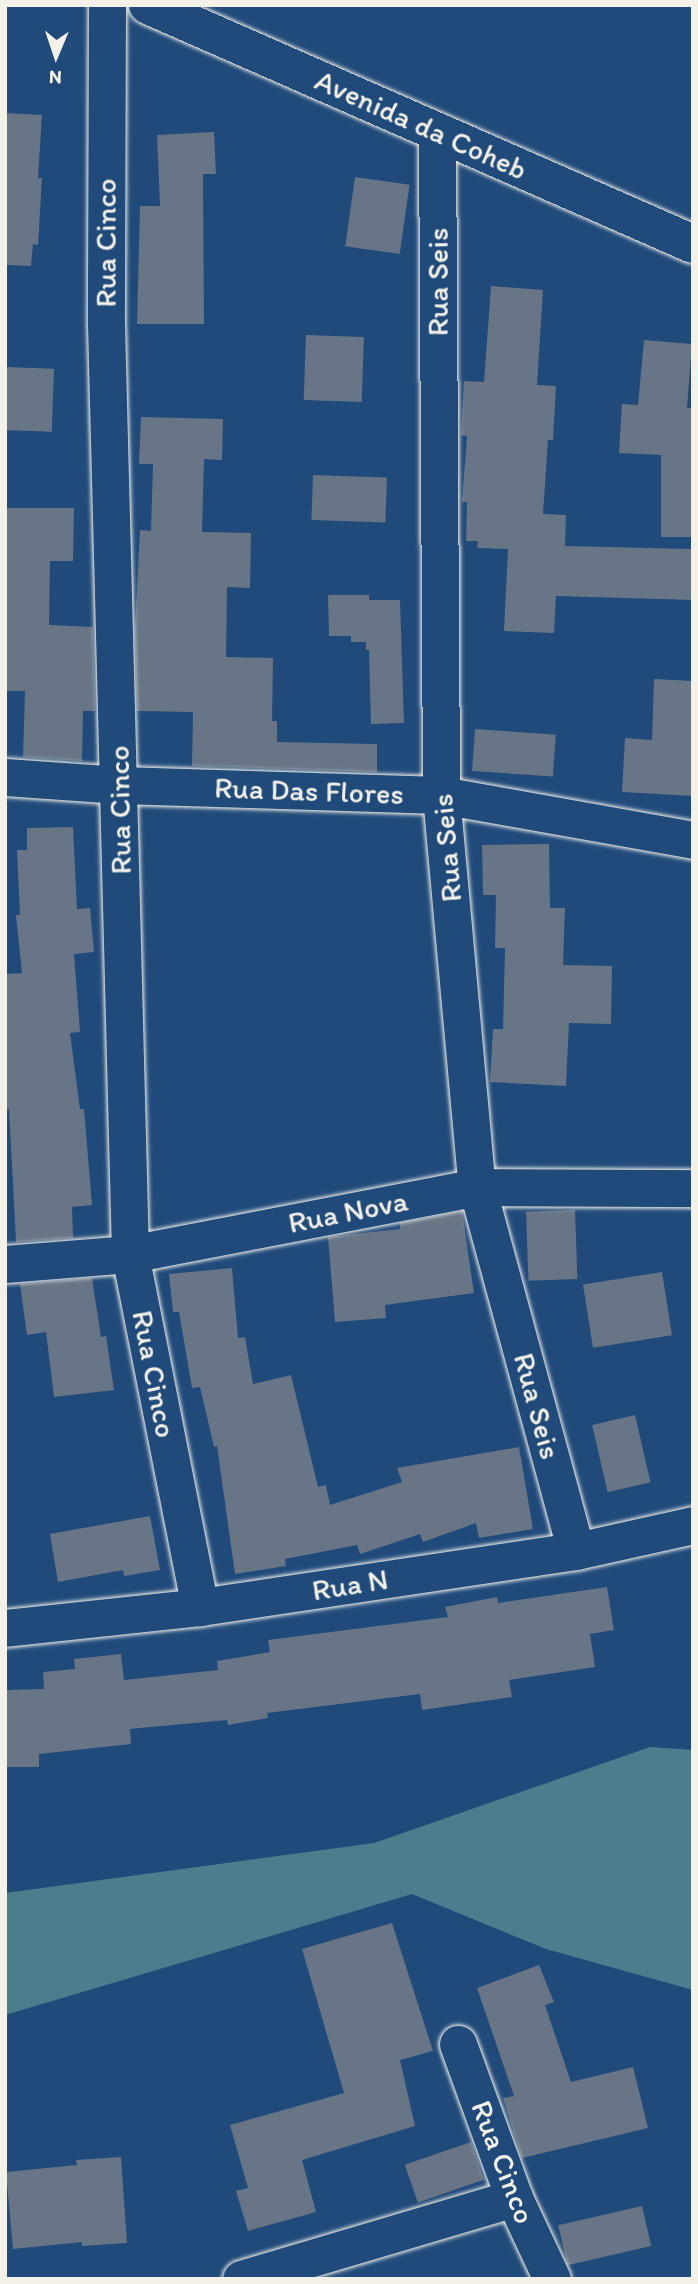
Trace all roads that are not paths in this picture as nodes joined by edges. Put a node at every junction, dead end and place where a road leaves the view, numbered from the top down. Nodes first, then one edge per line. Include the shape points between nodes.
1 (107, 5) edge
2 (148, 5) edge
3 (437, 132) junction
4 (693, 244) edge
5 (5, 777) edge
6 (120, 785) junction
7 (441, 795) junction
8 (693, 840) edge
9 (477, 1187) junction
10 (693, 1188) edge
11 (130, 1254) junction
12 (5, 1264) edge
13 (693, 1525) edge
14 (576, 1550) junction
15 (200, 1608) junction
16 (5, 1628) edge
17 (458, 2044) dead end
18 (514, 2198) junction
19 (241, 2279) edge
20 (552, 2279) edge

1 - 6 street, Rua Cinco via 106,324
2 - 3 main road, Avenida da Coheb
3 - 4 main road, Avenida da Coheb
3 - 7 street, Rua Seis
5 - 6 street, Rua Das Flores
6 - 7 street, Rua Das Flores
6 - 11 street, Rua Cinco
7 - 8 street, Rua Das Flores
7 - 9 street, Rua Seis
9 - 10 street, Rua Nova
9 - 11 street, Rua Nova
9 - 14 street, Rua Seis
11 - 12 street, Rua Nova
11 - 15 street, Rua Cinco
13 - 14 street, Rua N
14 - 15 street, Rua N
15 - 16 street, Rua N
17 - 18 street, Rua Cinco
18 - 19 street
18 - 20 street, Rua Cinco

